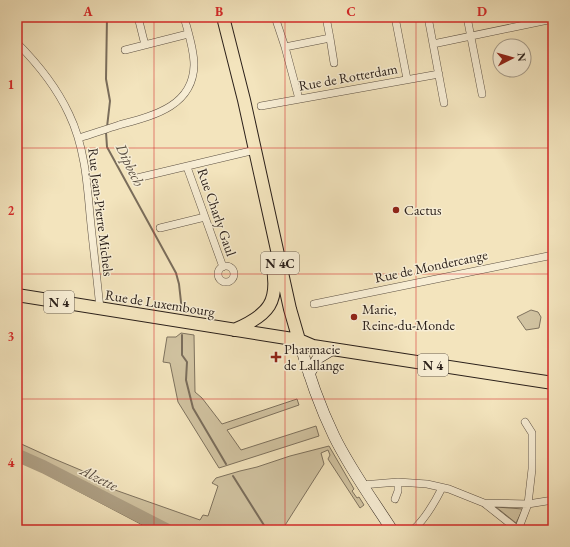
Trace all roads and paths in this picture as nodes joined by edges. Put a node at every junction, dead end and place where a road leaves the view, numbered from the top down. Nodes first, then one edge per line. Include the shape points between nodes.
1 (138, 17) edge
2 (184, 17) edge
3 (223, 17) edge
4 (231, 17) edge
5 (275, 17) edge
6 (326, 17) edge
7 (395, 17) edge
8 (428, 17) edge
9 (468, 17) edge
10 (553, 18) edge
11 (188, 34) junction
12 (471, 36) junction
13 (330, 38) junction
14 (17, 43) edge
15 (433, 44) junction
16 (145, 45) junction
17 (285, 47) junction
18 (125, 50) dead end
19 (334, 63) dead end
20 (238, 73) junction
21 (439, 74) junction
22 (407, 79) junction
23 (482, 94) dead end
24 (299, 99) junction
25 (444, 103) dead end
26 (261, 106) dead end
27 (78, 138) junction
28 (255, 150) junction
29 (187, 167) junction
30 (137, 178) dead end
31 (263, 185) junction
32 (205, 217) junction
33 (160, 228) dead end
34 (553, 255) edge
35 (223, 267) dead end
36 (17, 295) edge
37 (314, 304) dead end
38 (100, 309) junction
39 (233, 330) junction
40 (299, 340) junction
41 (332, 349) junction
42 (309, 374) junction
43 (553, 376) edge
44 (553, 383) edge
45 (525, 422) dead end
46 (398, 482) junction
47 (362, 485) junction
48 (442, 488) junction
49 (395, 499) dead end
50 (553, 500) edge
51 (484, 503) junction
52 (528, 504) junction
53 (392, 530) edge
54 (413, 530) edge
55 (518, 530) edge

1 - 16 street
2 - 11 street
3 - 20 main road, N 4C
4 - 20 main road, N 4C via 237,40
5 - 17 street
6 - 13 street
7 - 22 street
8 - 15 street
9 - 12 street
10 - 12 street
11 - 16 street
11 - 27 street via 194,64 193,76 183,96 175,104 145,118
12 - 15 street
12 - 23 street
13 - 17 street
13 - 19 street
14 - 27 street, Rue Jean-Pierre Michels via 55,87
15 - 21 street
16 - 18 street
17 - 24 street
20 - 28 main road, N 4C
21 - 22 street, Rue de Rotterdam
21 - 25 street
22 - 24 street, Rue de Rotterdam
24 - 26 street, Rue de Rotterdam
27 - 38 street, Rue Jean-Pierre Michels via 85,165
28 - 29 street
28 - 31 main road, N 4C
29 - 30 street
29 - 32 street, Rue Charly Gaul
31 - 39 main road via 264,224 274,276 274,291 270,303 259,318
31 - 40 main road, N 4C
32 - 33 street
32 - 35 street, Rue Charly Gaul
34 - 37 street, Rue de Mondercange
36 - 38 main road, Rue de Luxembourg / N 4
38 - 39 main road, Rue de Luxembourg / N 4
39 - 40 main road, Rue de Luxembourg / N 4
40 - 41 main road, Rue de Luxembourg / N 4 via 313,346
40 - 42 main road
40 - 43 main road, Rue de Luxembourg / N 4 via 314,338
41 - 42 main road via 318,358
41 - 44 main road, Rue de Luxembourg / N 4
42 - 47 main road via 334,436
45 - 52 street via 532,433 532,469
46 - 47 street
46 - 48 street
46 - 49 street
47 - 53 main road
48 - 51 street
48 - 54 street via 430,510
50 - 52 street
51 - 52 street
51 - 55 street
52 - 55 street

